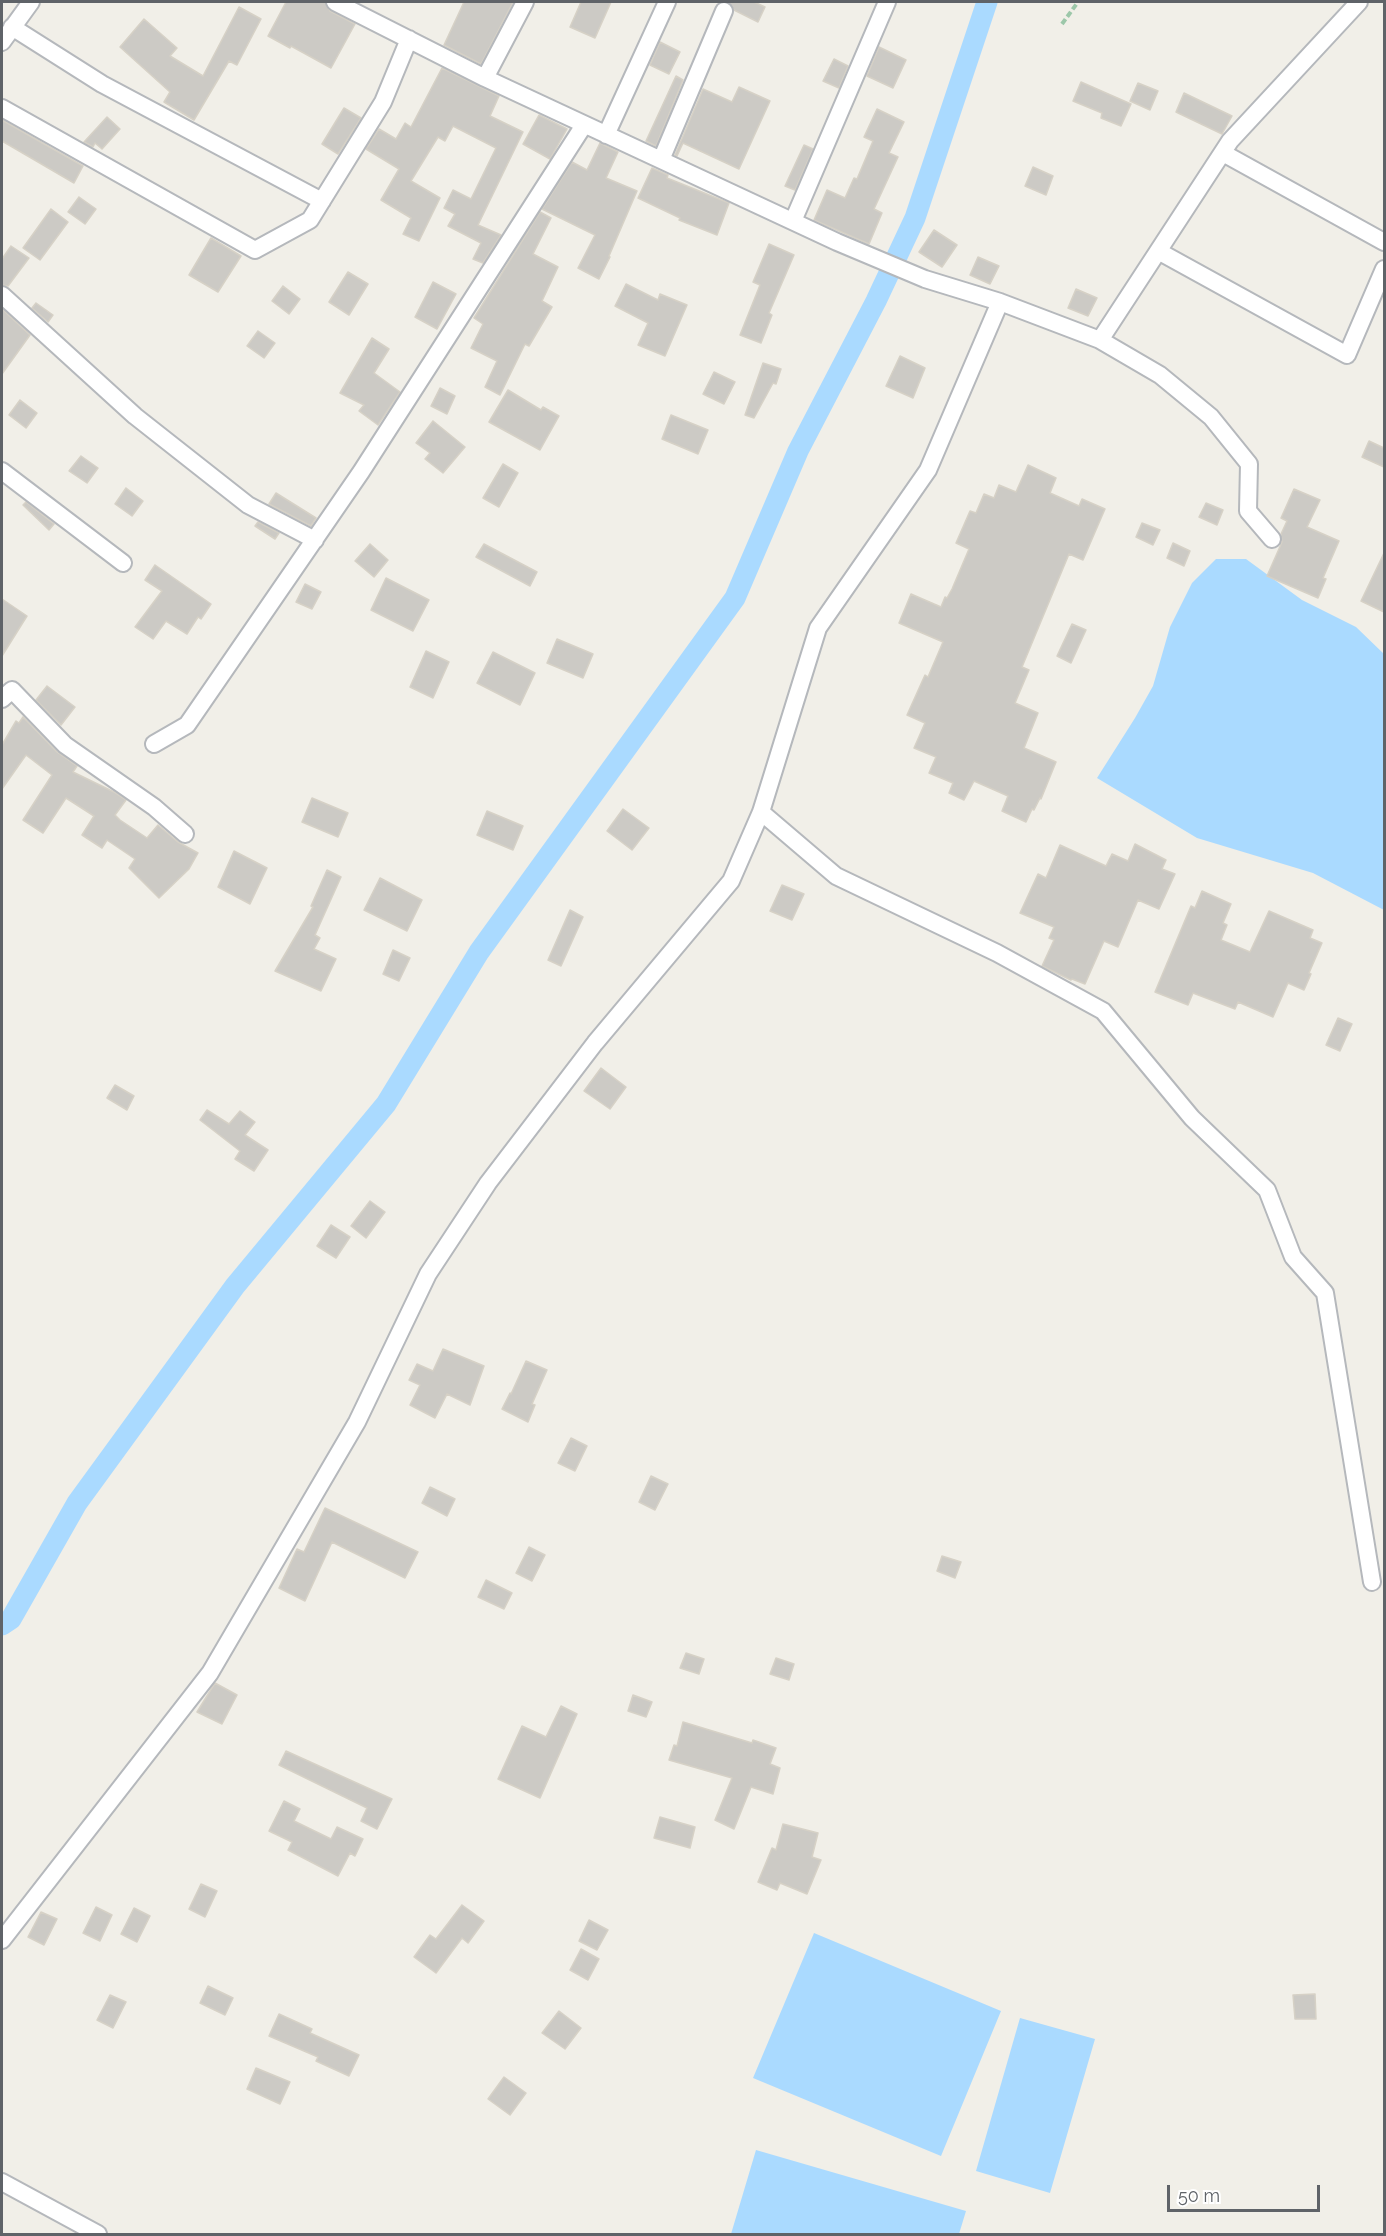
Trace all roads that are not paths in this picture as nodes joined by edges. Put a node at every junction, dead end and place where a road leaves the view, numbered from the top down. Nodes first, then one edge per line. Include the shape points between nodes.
1 (31, 2) edge
2 (335, 2) edge
3 (525, 2) edge
4 (668, 2) edge
5 (886, 2) edge
6 (1359, 2) edge
7 (724, 11) dead end
8 (12, 27) junction
9 (409, 39) junction
10 (2, 42) edge
11 (485, 78) junction
12 (2, 108) edge
13 (584, 125) junction
14 (606, 135) junction
15 (1223, 153) junction
16 (661, 160) junction
17 (322, 201) junction
18 (794, 221) junction
19 (1384, 242) edge
20 (1158, 251) junction
21 (1384, 269) edge
22 (2, 295) edge
23 (1000, 302) junction
24 (1100, 340) junction
25 (2, 471) edge
26 (1272, 539) dead end
27 (315, 540) junction
28 (123, 563) dead end
29 (2, 699) edge
30 (154, 744) dead end
31 (761, 812) junction
32 (185, 834) dead end
33 (1372, 1582) dead end
34 (2, 1940) edge
35 (2, 2182) edge
36 (98, 2235) edge

1 - 8 street
2 - 9 street
3 - 11 street
4 - 14 street
5 - 18 street
6 - 15 street
7 - 16 street
8 - 10 street
8 - 17 street via 102,84
9 - 11 street
9 - 17 street via 383,102
11 - 13 street
12 - 17 street via 255,250 310,220
13 - 14 street
13 - 27 street
14 - 16 street
15 - 19 street
15 - 20 street
16 - 18 street
18 - 23 street via 925,279
20 - 21 street via 1347,355
20 - 24 street
22 - 27 street via 135,416 248,505
23 - 24 street
23 - 31 street via 928,470 818,628
24 - 26 street via 1160,375 1211,417 1249,464 1248,512
25 - 28 street
27 - 30 street via 187,725
29 - 32 street via 12,690 65,745 154,807
31 - 33 street via 836,876 997,952 1103,1011 1192,1118 1267,1190 1293,1257 1325,1293
31 - 34 street via 731,881 580,1062 488,1183 428,1274 357,1422 210,1673
35 - 36 street

